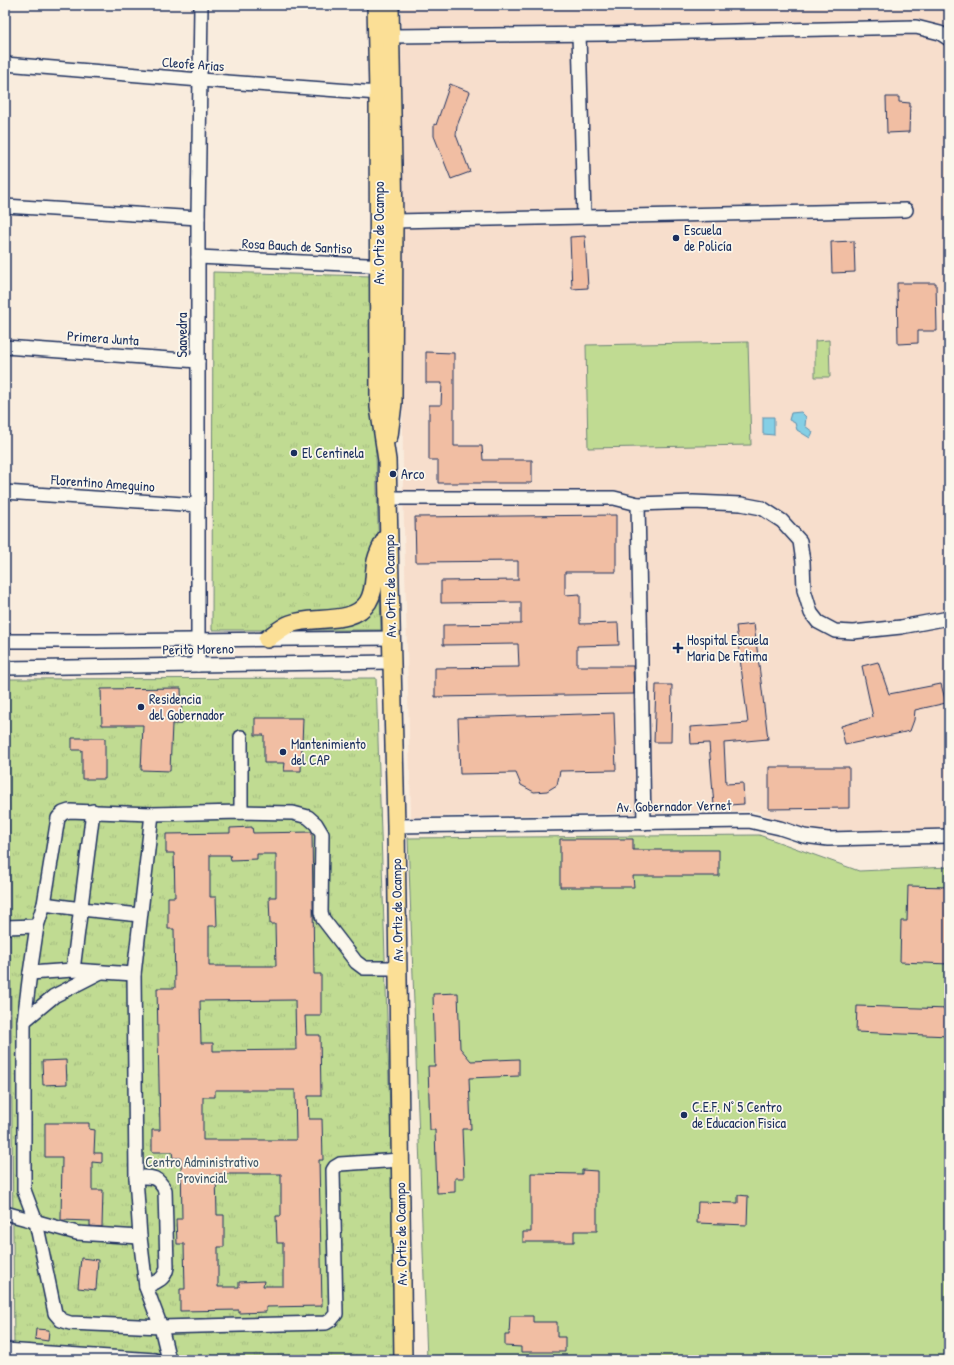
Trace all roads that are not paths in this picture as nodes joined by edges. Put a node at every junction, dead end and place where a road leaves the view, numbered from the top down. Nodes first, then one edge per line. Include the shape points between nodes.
1 (201, 5) edge
2 (376, 5) edge
3 (390, 5) edge
4 (579, 34) junction
5 (391, 36) junction
6 (949, 39) edge
7 (5, 64) edge
8 (200, 80) junction
9 (378, 93) junction
10 (5, 206) edge
11 (906, 210) dead end
12 (584, 217) junction
13 (198, 218) junction
14 (394, 221) junction
15 (198, 257) junction
16 (386, 266) junction
17 (5, 347) edge
18 (198, 361) junction
19 (5, 492) edge
20 (388, 498) junction
21 (638, 504) junction
22 (198, 505) junction
23 (388, 532) junction
24 (949, 618) edge
25 (391, 638) junction
26 (267, 639) junction
27 (198, 640) junction
28 (5, 641) edge
29 (391, 662) junction
30 (198, 665) junction
31 (5, 668) edge
32 (241, 737) dead end
33 (93, 811) junction
34 (241, 812) junction
35 (152, 814) junction
36 (644, 823) junction
37 (396, 826) junction
38 (949, 836) edge
39 (44, 904) junction
40 (81, 909) junction
41 (140, 914) junction
42 (38, 926) junction
43 (5, 927) edge
44 (398, 968) junction
45 (73, 970) junction
46 (102, 972) junction
47 (30, 973) junction
48 (134, 974) junction
49 (24, 1021) junction
50 (400, 1160) junction
51 (136, 1177) junction
52 (5, 1213) edge
53 (36, 1222) junction
54 (140, 1237) junction
55 (146, 1287) junction
56 (161, 1327) junction
57 (5, 1350) edge
58 (71, 1357) edge
59 (155, 1360) edge
60 (170, 1360) edge
61 (403, 1360) edge

1 - 8 street, Saavedra
2 - 9 main road, Av. Ortiz de Ocampo
3 - 5 main road, Av. Ortiz de Ocampo
4 - 5 street
4 - 6 street via 916,27 940,33
4 - 12 street
5 - 14 main road, Av. Ortiz de Ocampo
7 - 8 street, Cleofe Arias
8 - 9 street, Cleofe Arias
8 - 13 street, Saavedra
9 - 16 main road, Av. Ortiz de Ocampo
10 - 13 street
11 - 12 street
12 - 14 street
13 - 15 street, Saavedra
14 - 16 main road, Av. Ortiz de Ocampo
15 - 16 street, Rosa Bauch de Santiso
15 - 18 street, Saavedra
16 - 20 main road, Av. Ortiz de Ocampo via 393,403 387,460
17 - 18 street, Primera Junta
18 - 22 street, Saavedra
19 - 22 street, Florentino Ameguino
20 - 21 street via 614,498
20 - 23 main road, Av. Ortiz de Ocampo
21 - 24 street via 741,504 762,508 775,516 800,542 804,590 811,613 818,622 835,631 853,632 901,627
21 - 36 street
22 - 27 street, Saavedra
23 - 25 main road, Av. Ortiz de Ocampo
23 - 26 main road via 376,561 373,589 368,603 360,611 347,616 289,624
25 - 26 street, Perito Moreno
25 - 29 main road, Av. Ortiz de Ocampo
26 - 27 street, Perito Moreno
27 - 28 street, Perito Moreno
27 - 30 street, Saavedra
29 - 30 street, Perito Moreno
29 - 37 main road, Av. Ortiz de Ocampo
30 - 31 street, Perito Moreno
32 - 34 street
33 - 35 street
33 - 39 street via 69,811 58,818
33 - 40 street
34 - 35 street
34 - 44 street via 293,813 308,817 316,824 322,834 323,919 356,962 364,968
35 - 41 street
36 - 37 street, Av. Gobernador Vernet
36 - 38 street, Av. Gobernador Vernet via 749,821 804,836 828,839
37 - 44 main road, Av. Ortiz de Ocampo
39 - 40 street
39 - 42 street
40 - 41 street
40 - 45 street
41 - 48 street
42 - 43 street
42 - 47 street
44 - 50 main road, Av. Ortiz de Ocampo
45 - 46 street
45 - 47 street
46 - 48 street
46 - 49 street via 54,996
47 - 49 street
48 - 51 street
49 - 53 street via 24,1190
50 - 56 street via 340,1164 333,1170 336,1314 331,1320 326,1323
50 - 61 main road, Av. Ortiz de Ocampo
51 - 54 street
51 - 55 street via 154,1178 160,1181 165,1190 166,1274
52 - 53 street
53 - 54 street via 77,1233
53 - 56 street via 55,1313 61,1320 70,1323
54 - 55 street
55 - 56 street
56 - 60 street
57 - 58 street
58 - 59 street

